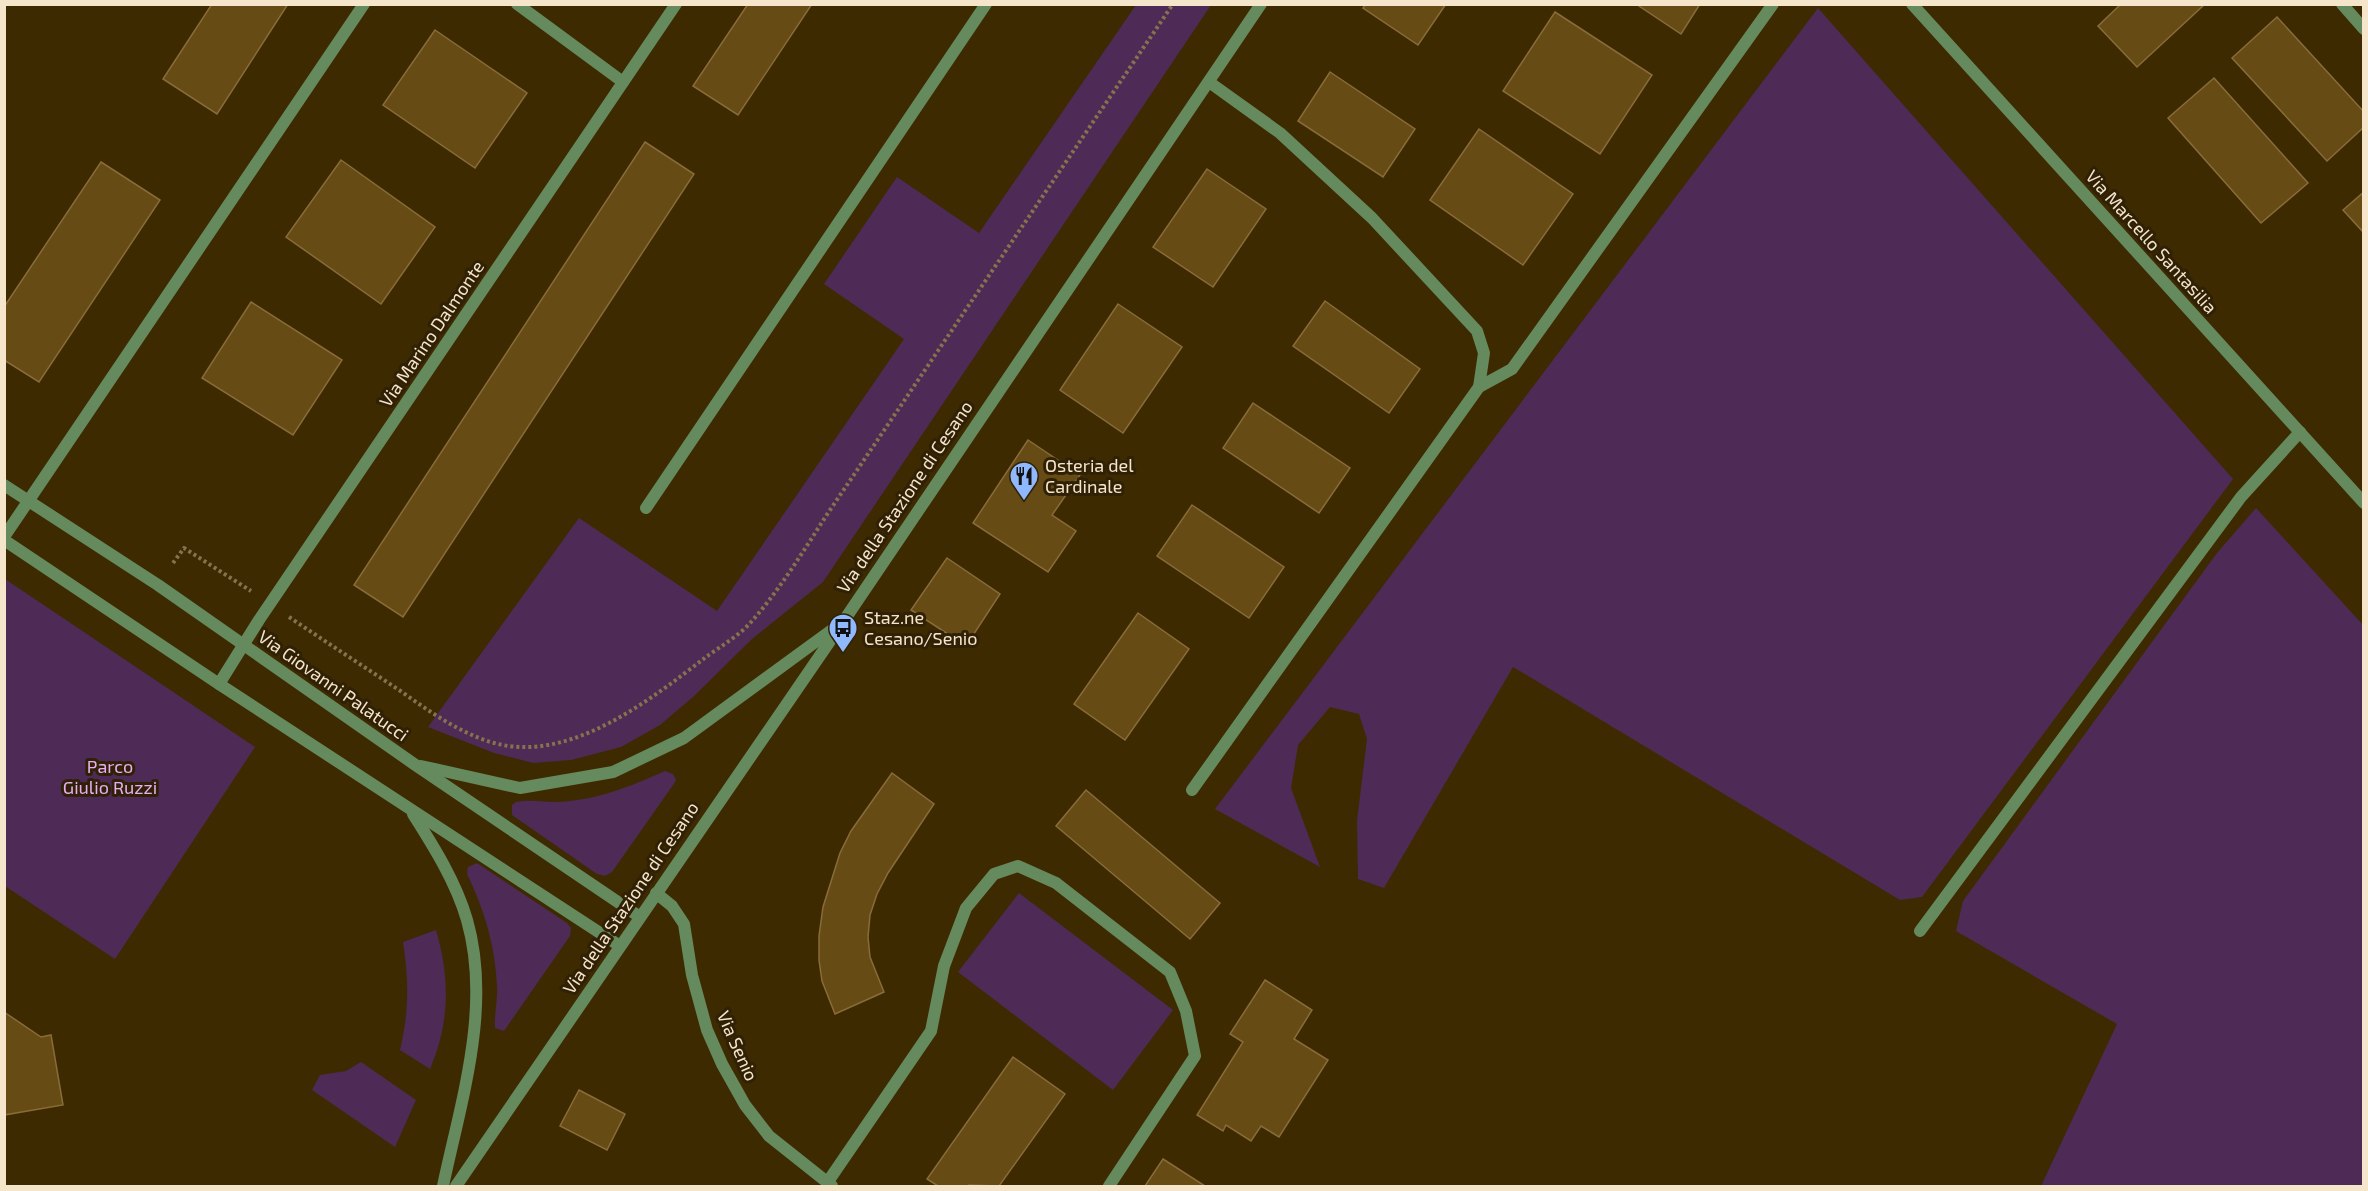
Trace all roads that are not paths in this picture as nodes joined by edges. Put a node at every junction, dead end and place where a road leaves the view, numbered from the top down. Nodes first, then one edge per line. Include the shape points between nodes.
1 (364, 4) edge
2 (516, 4) edge
3 (676, 4) edge
4 (986, 4) edge
5 (1261, 4) edge
6 (1773, 4) edge
7 (1912, 4) edge
8 (2342, 4) edge
9 (2364, 29) edge
10 (623, 82) junction
11 (1209, 82) junction
12 (1479, 387) junction
13 (2300, 432) junction
14 (4, 485) edge
15 (29, 502) junction
16 (2364, 503) edge
17 (646, 508) dead end
18 (4, 538) edge
19 (843, 622) junction
20 (243, 645) junction
21 (219, 684) junction
22 (414, 764) junction
23 (1192, 790) dead end
24 (411, 810) junction
25 (656, 893) junction
26 (640, 917) junction
27 (1920, 931) dead end
28 (620, 946) junction
29 (830, 1185) edge
30 (443, 1186) edge
31 (456, 1186) edge
32 (1110, 1186) edge

1 - 15 street
2 - 10 street
3 - 10 street, Via Marino Dalmonte
4 - 17 street
5 - 11 street, Via della Stazione di Cesano
6 - 12 street via 1512,369
7 - 13 street, Via Marcello Santasilia
8 - 9 street
10 - 20 street, Via Marino Dalmonte
11 - 12 street via 1280,134 1372,218 1477,331 1484,353
11 - 19 street, Via della Stazione di Cesano
12 - 23 street
13 - 16 street, Via Marcello Santasilia
13 - 27 street via 2241,497
14 - 15 street, Via Giovanni Palatucci
15 - 18 street
15 - 20 street, Via Giovanni Palatucci
18 - 21 street
19 - 22 street via 684,738 613,772 520,788
19 - 25 street, Via della Stazione di Cesano
20 - 21 street, Via Marino Dalmonte
20 - 22 street, Via Giovanni Palatucci
21 - 24 street
22 - 26 street, Via Giovanni Palatucci
24 - 28 street
24 - 30 street via 451,878 466,918 475,969 476,1000 468,1074
25 - 26 street, Via della Stazione di Cesano
25 - 29 street, Via Senio via 672,906 684,924 707,1030 745,1105 769,1136
26 - 28 street, Via della Stazione di Cesano
28 - 31 street, Via della Stazione di Cesano
29 - 32 street via 931,1031 944,966 966,908 994,874 1018,866 1056,883 1170,972 1186,1011 1195,1056

